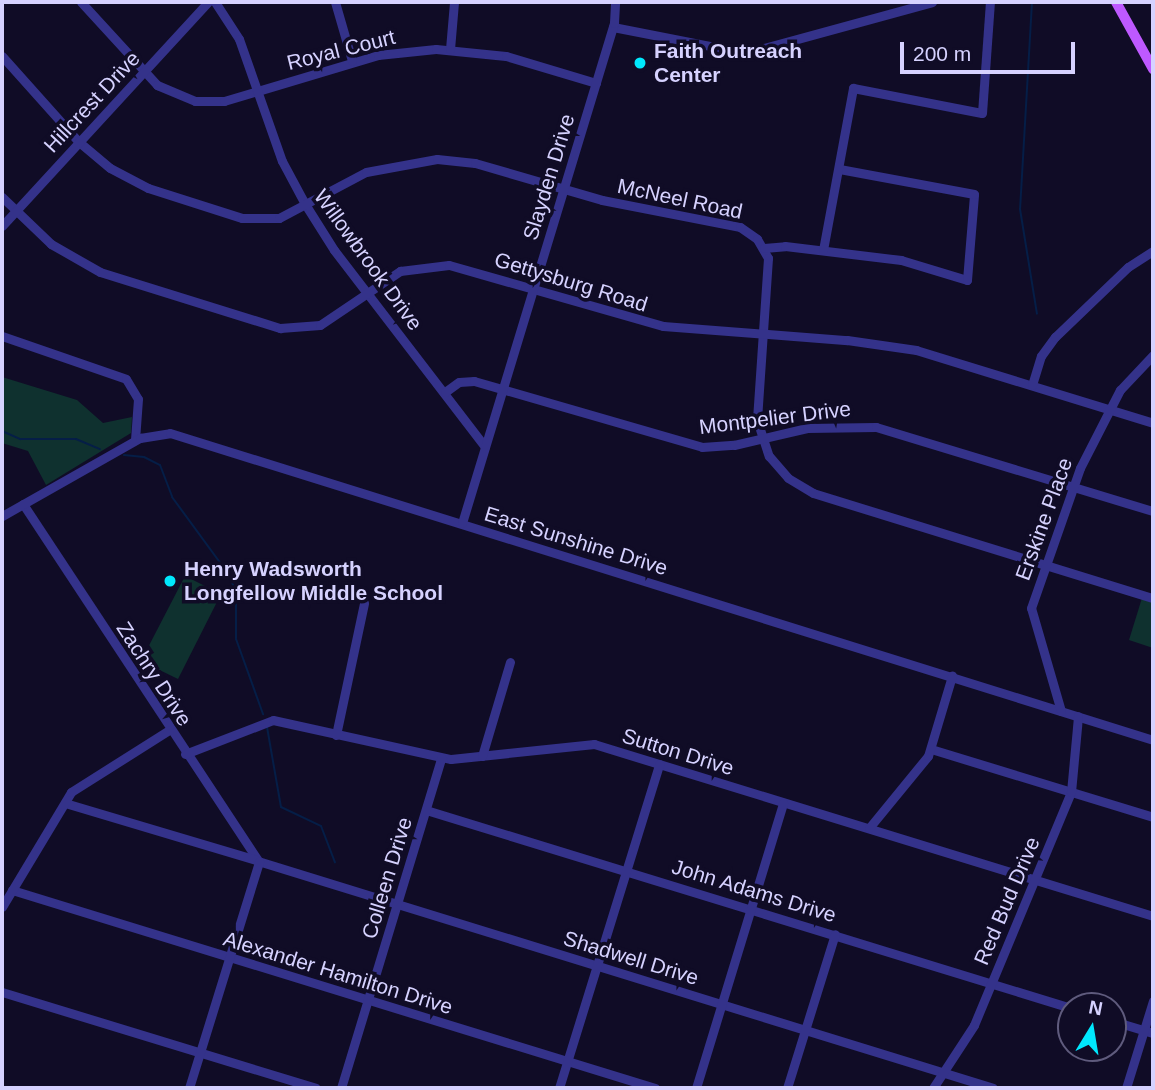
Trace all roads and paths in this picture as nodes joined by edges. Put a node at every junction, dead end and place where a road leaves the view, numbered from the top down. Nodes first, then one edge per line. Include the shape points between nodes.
1 (81, 2) edge
2 (208, 2) edge
3 (215, 2) edge
4 (335, 2) edge
5 (454, 2) edge
6 (615, 2) edge
7 (932, 2) edge
8 (990, 2) edge
9 (1116, 2) edge
10 (899, 7) edge
11 (613, 27) junction
12 (450, 50) junction
13 (2, 56) edge
14 (352, 61) junction
15 (1153, 67) edge
16 (144, 72) junction
17 (596, 83) junction
18 (257, 90) junction
19 (79, 142) junction
20 (839, 169) junction
21 (564, 189) junction
22 (2, 197) edge
23 (305, 204) junction
24 (15, 212) junction
25 (2, 226) edge
26 (764, 248) junction
27 (823, 250) junction
28 (1153, 251) edge
29 (534, 289) junction
30 (367, 292) junction
31 (760, 335) junction
32 (2, 336) edge
33 (1153, 355) edge
34 (1031, 385) junction
35 (503, 390) junction
36 (444, 392) junction
37 (1110, 409) junction
38 (1153, 423) edge
39 (761, 439) junction
40 (135, 440) junction
41 (485, 447) junction
42 (1072, 486) junction
43 (23, 504) junction
44 (1153, 511) edge
45 (2, 516) edge
46 (462, 523) junction
47 (1045, 564) junction
48 (1153, 598) edge
49 (364, 603) dead end
50 (510, 662) dead end
51 (952, 676) junction
52 (1061, 711) junction
53 (1078, 716) junction
54 (169, 730) junction
55 (336, 735) junction
56 (1153, 740) edge
57 (931, 749) junction
58 (185, 754) junction
59 (482, 757) junction
60 (441, 758) junction
61 (659, 764) junction
62 (1071, 792) junction
63 (65, 803) junction
64 (783, 803) junction
65 (426, 810) junction
66 (1153, 817) edge
67 (869, 828) junction
68 (258, 861) junction
69 (626, 870) junction
70 (1035, 879) junction
71 (12, 890) junction
72 (397, 904) junction
73 (2, 907) edge
74 (751, 908) junction
75 (1153, 916) edge
76 (835, 934) junction
77 (230, 957) junction
78 (598, 967) junction
79 (991, 984) junction
80 (2, 992) edge
81 (368, 1000) junction
82 (1153, 1001) edge
83 (722, 1004) junction
84 (1057, 1004) edge
85 (1127, 1025) edge
86 (805, 1029) junction
87 (1149, 1032) edge
88 (200, 1053) junction
89 (567, 1061) junction
90 (944, 1073) junction
91 (189, 1088) edge
92 (316, 1088) edge
93 (341, 1088) edge
94 (559, 1088) edge
95 (654, 1088) edge
96 (696, 1088) edge
97 (787, 1088) edge
98 (933, 1088) edge
99 (993, 1088) edge
100 (1126, 1088) edge

1 - 16 street, Royal Court
2 - 16 street, Hillcrest Drive
3 - 18 street, Willowbrook Drive via 239,39
4 - 14 street
5 - 12 street
6 - 11 street, Slayden Drive
7 - 10 street
8 - 20 street via 982,113 853,88
9 - 15 main road
10 - 11 street via 746,54
11 - 17 street, Slayden Drive
12 - 14 street, Royal Court via 390,53
12 - 17 street, Royal Court via 506,56
13 - 19 street, McNeel Road
14 - 18 street, Royal Court
16 - 18 street, Royal Court via 169,93 195,101 224,101
16 - 19 street, Hillcrest Drive
17 - 21 street, Slayden Drive
18 - 23 street, Willowbrook Drive via 282,161
19 - 23 street, McNeel Road via 110,169 139,184 242,218 272,219
19 - 24 street, Hillcrest Drive
20 - 27 street
20 - 27 street via 974,194 967,280 901,260
21 - 23 street, McNeel Road via 475,163 416,160 366,172
21 - 26 street, McNeel Road via 735,226 749,232
21 - 29 street, Slayden Drive
22 - 24 street, Gettysburg Road
23 - 30 street, Willowbrook Drive
24 - 25 street, Hillcrest Drive
24 - 30 street, Gettysburg Road via 51,244 100,272 269,326 301,329 320,325
26 - 27 street
26 - 31 street via 768,267
28 - 34 street via 1128,267 1048,345
29 - 30 street, Gettysburg Road via 437,264 400,271
29 - 31 street, Gettysburg Road via 644,323
29 - 35 street, Slayden Drive
30 - 36 street, Willowbrook Drive
31 - 34 street, Gettysburg Road via 882,343
31 - 39 street via 756,401
32 - 40 street via 126,379 138,399
33 - 37 street, Erskine Place via 1124,384
34 - 37 street, Gettysburg Road
35 - 36 street, Montpelier Drive via 463,380
35 - 39 street, Montpelier Drive via 680,444 718,447
35 - 41 street, Slayden Drive
36 - 41 street, Willowbrook Drive
37 - 38 street, Gettysburg Road
37 - 42 street, Erskine Place
39 - 42 street, Montpelier Drive via 828,426 876,427
39 - 47 street via 781,471 813,493
40 - 43 street, East Sunshine Drive
40 - 46 street, East Sunshine Drive via 170,433
41 - 46 street, Slayden Drive
42 - 44 street, Montpelier Drive
42 - 47 street, Erskine Place
43 - 45 street, East Sunshine Drive
43 - 54 street, Zachry Drive
46 - 51 street, East Sunshine Drive
47 - 48 street
47 - 52 street, Erskine Place via 1031,608
49 - 55 street
50 - 59 street
51 - 52 street, East Sunshine Drive
51 - 57 street
52 - 53 street, East Sunshine Drive
53 - 56 street, East Sunshine Drive
53 - 62 street, Red Bud Drive
54 - 58 street, Zachry Drive
54 - 63 street via 77,788
55 - 58 street, Sutton Drive via 273,720
55 - 60 street, Sutton Drive
57 - 62 street
57 - 67 street
58 - 68 street, Zachry Drive
59 - 60 street, Sutton Drive
59 - 61 street, Sutton Drive via 588,744
60 - 65 street, Colleen Drive
61 - 64 street, Sutton Drive
61 - 69 street
62 - 66 street
62 - 70 street, Red Bud Drive
63 - 68 street, Shadwell Drive
63 - 71 street
64 - 67 street, Sutton Drive
64 - 74 street
65 - 69 street, John Adams Drive
65 - 72 street, Colleen Drive
67 - 70 street, Sutton Drive
68 - 72 street, Shadwell Drive
68 - 77 street
69 - 74 street, John Adams Drive
69 - 78 street
70 - 75 street, Sutton Drive
70 - 79 street, Red Bud Drive
71 - 73 street
71 - 77 street, Alexander Hamilton Drive
72 - 78 street, Shadwell Drive
72 - 81 street, Colleen Drive
74 - 76 street, John Adams Drive
74 - 83 street
76 - 79 street, John Adams Drive
76 - 86 street
77 - 81 street, Alexander Hamilton Drive
77 - 88 street
78 - 83 street, Shadwell Drive
78 - 89 street
79 - 84 street, John Adams Drive
79 - 90 street, Red Bud Drive via 974,1024
80 - 88 street
81 - 89 street, Alexander Hamilton Drive
81 - 93 street, Colleen Drive
82 - 87 street
83 - 86 street, Shadwell Drive
83 - 96 street
85 - 87 street
86 - 90 street, Shadwell Drive
86 - 97 street
87 - 100 street
88 - 91 street
88 - 92 street
89 - 94 street
89 - 95 street, Alexander Hamilton Drive
90 - 98 street, Red Bud Drive
90 - 99 street, Shadwell Drive

